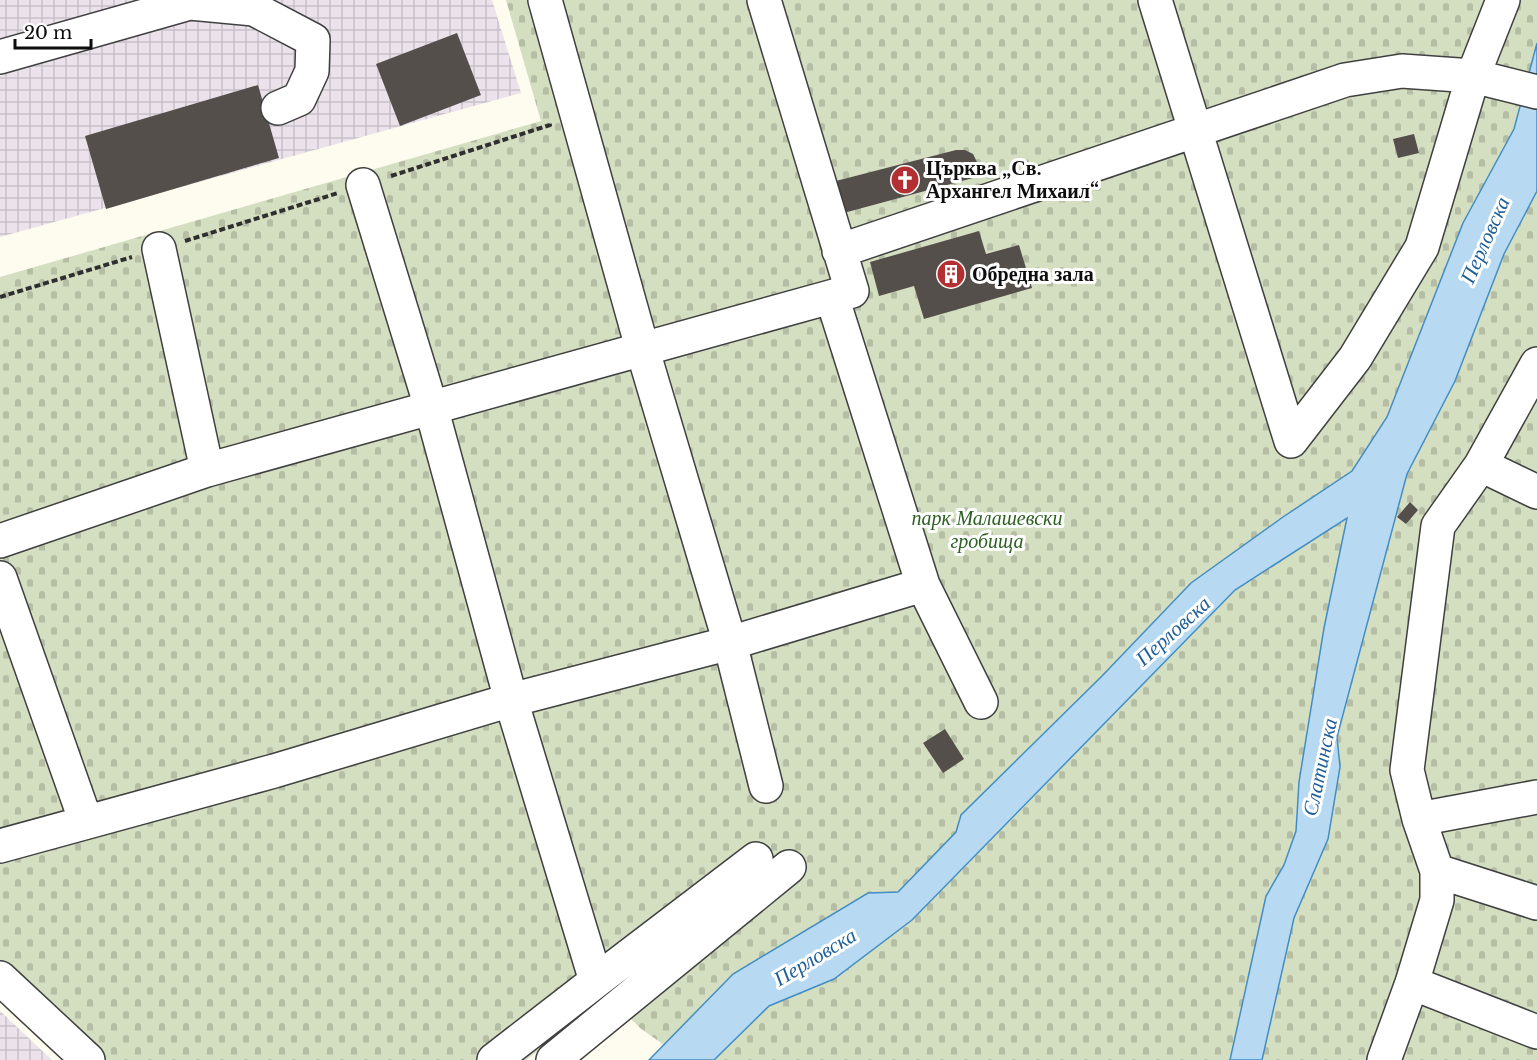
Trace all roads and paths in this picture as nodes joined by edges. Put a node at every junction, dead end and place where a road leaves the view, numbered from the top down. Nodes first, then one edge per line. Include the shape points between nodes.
1 (545, 0) edge
2 (764, 0) edge
3 (1155, 0) edge
4 (1503, 0) edge
5 (0, 57) edge
6 (1473, 76) junction
7 (1525, 89) edge
8 (278, 108) dead end
9 (550, 125) dead end
10 (1194, 133) junction
11 (363, 185) junction
12 (159, 249) junction
13 (839, 251) junction
14 (0, 297) edge
15 (832, 297) junction
16 (643, 351) junction
17 (1537, 364) edge
18 (431, 407) junction
19 (1481, 465) junction
20 (207, 470) junction
21 (1537, 492) edge
22 (0, 541) edge
23 (0, 578) edge
24 (923, 585) junction
25 (730, 643) junction
26 (511, 700) junction
27 (981, 702) dead end
28 (766, 786) dead end
29 (1537, 797) edge
30 (1419, 819) junction
31 (86, 822) junction
32 (0, 846) edge
33 (756, 859) dead end
34 (789, 867) dead end
35 (1437, 871) junction
36 (1537, 903) edge
37 (0, 978) edge
38 (596, 981) junction
39 (1412, 983) junction
40 (1537, 1032) edge
41 (88, 1060) edge
42 (494, 1060) edge
43 (553, 1060) edge
44 (1384, 1060) edge

1 - 16 lane
2 - 13 lane
3 - 10 lane
4 - 6 lane
5 - 8 lane via 190,3 254,9 313,40 312,71 299,99
6 - 7 lane
6 - 10 lane via 1402,71 1345,80
6 - 10 lane via 1422,247 1355,358 1291,441
9 - 11 path
10 - 13 lane
11 - 12 path
11 - 18 lane
12 - 14 path
12 - 20 lane
13 - 15 lane via 852,291
15 - 16 lane
15 - 24 lane
16 - 18 lane
16 - 25 lane
17 - 19 lane
18 - 20 lane
18 - 26 lane
19 - 21 lane
19 - 30 lane via 1438,526 1407,770
20 - 22 lane
23 - 31 lane
24 - 25 lane
24 - 27 lane
25 - 26 lane
25 - 28 lane
26 - 31 lane
26 - 38 lane
29 - 30 lane
30 - 35 lane
31 - 32 lane
33 - 38 lane
34 - 43 lane
35 - 36 lane
35 - 39 lane via 1437,900
37 - 41 lane
38 - 42 lane
39 - 40 lane
39 - 44 lane

